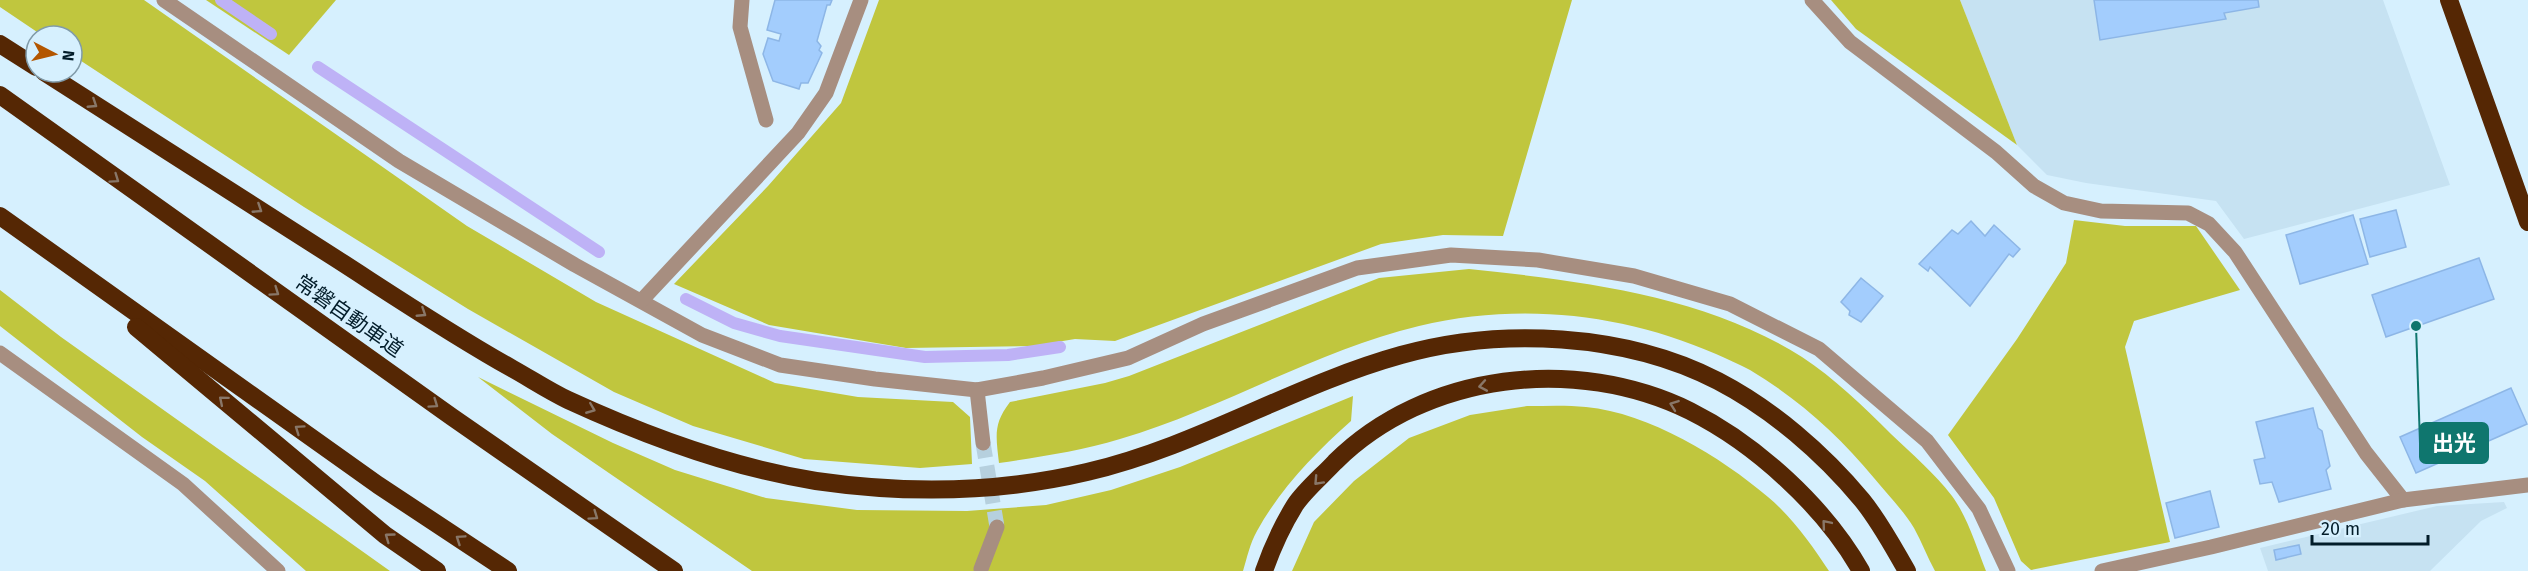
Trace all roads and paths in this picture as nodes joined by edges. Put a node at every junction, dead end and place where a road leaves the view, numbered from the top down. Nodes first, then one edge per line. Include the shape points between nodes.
1 (164, 0) edge
2 (742, 0) edge
3 (861, 0) edge
4 (1812, 0) edge
5 (2449, 0) edge
6 (0, 44) edge
7 (24, 59) edge
8 (63, 84) edge
9 (0, 95) edge
10 (766, 120) dead end
11 (0, 216) edge
12 (2528, 222) edge
13 (36, 244) junction
14 (642, 300) junction
15 (0, 353) edge
16 (977, 390) junction
17 (983, 443) tunnel mouth
18 (2528, 485) edge
19 (2403, 500) junction
20 (997, 526) tunnel mouth
21 (981, 569) dead end
22 (278, 571) edge
23 (437, 571) edge
24 (508, 571) edge
25 (674, 571) edge
26 (1264, 571) edge
27 (1861, 571) edge
28 (1907, 571) edge
29 (2008, 571) edge
30 (2102, 571) edge

1 - 14 street via 399,161
2 - 10 street via 740,27
3 - 14 street via 826,93 803,125
4 - 19 street via 1850,42 1996,152 2034,186 2064,203 2101,211 2188,213 2209,224 2235,252 2366,453
5 - 12 highway
6 - 7 highway
8 -> 28 highway via 481,351 565,398 711,455 766,470 896,490 1029,483 1088,472 1149,454 1354,370 1401,355 1495,338 1577,342 1631,350 1680,365 1718,381 1760,407 1801,438 1865,503
9 -> 25 highway, 常磐自動車道
11 - 13 highway
23 -> 13 highway via 385,535
24 -> 13 highway via 378,485
14 - 16 street via 702,335 780,365
15 - 22 street via 183,484
16 - 17 street
16 - 29 street via 1128,358 1203,324 1357,268 1450,255 1481,255 1634,276 1730,304 1819,349 1927,441 1978,510
18 - 19 street
19 - 30 street
20 - 21 street
27 -> 26 highway via 1786,478 1726,432 1689,411 1611,385 1533,379 1463,390 1425,402 1356,442 1296,504

